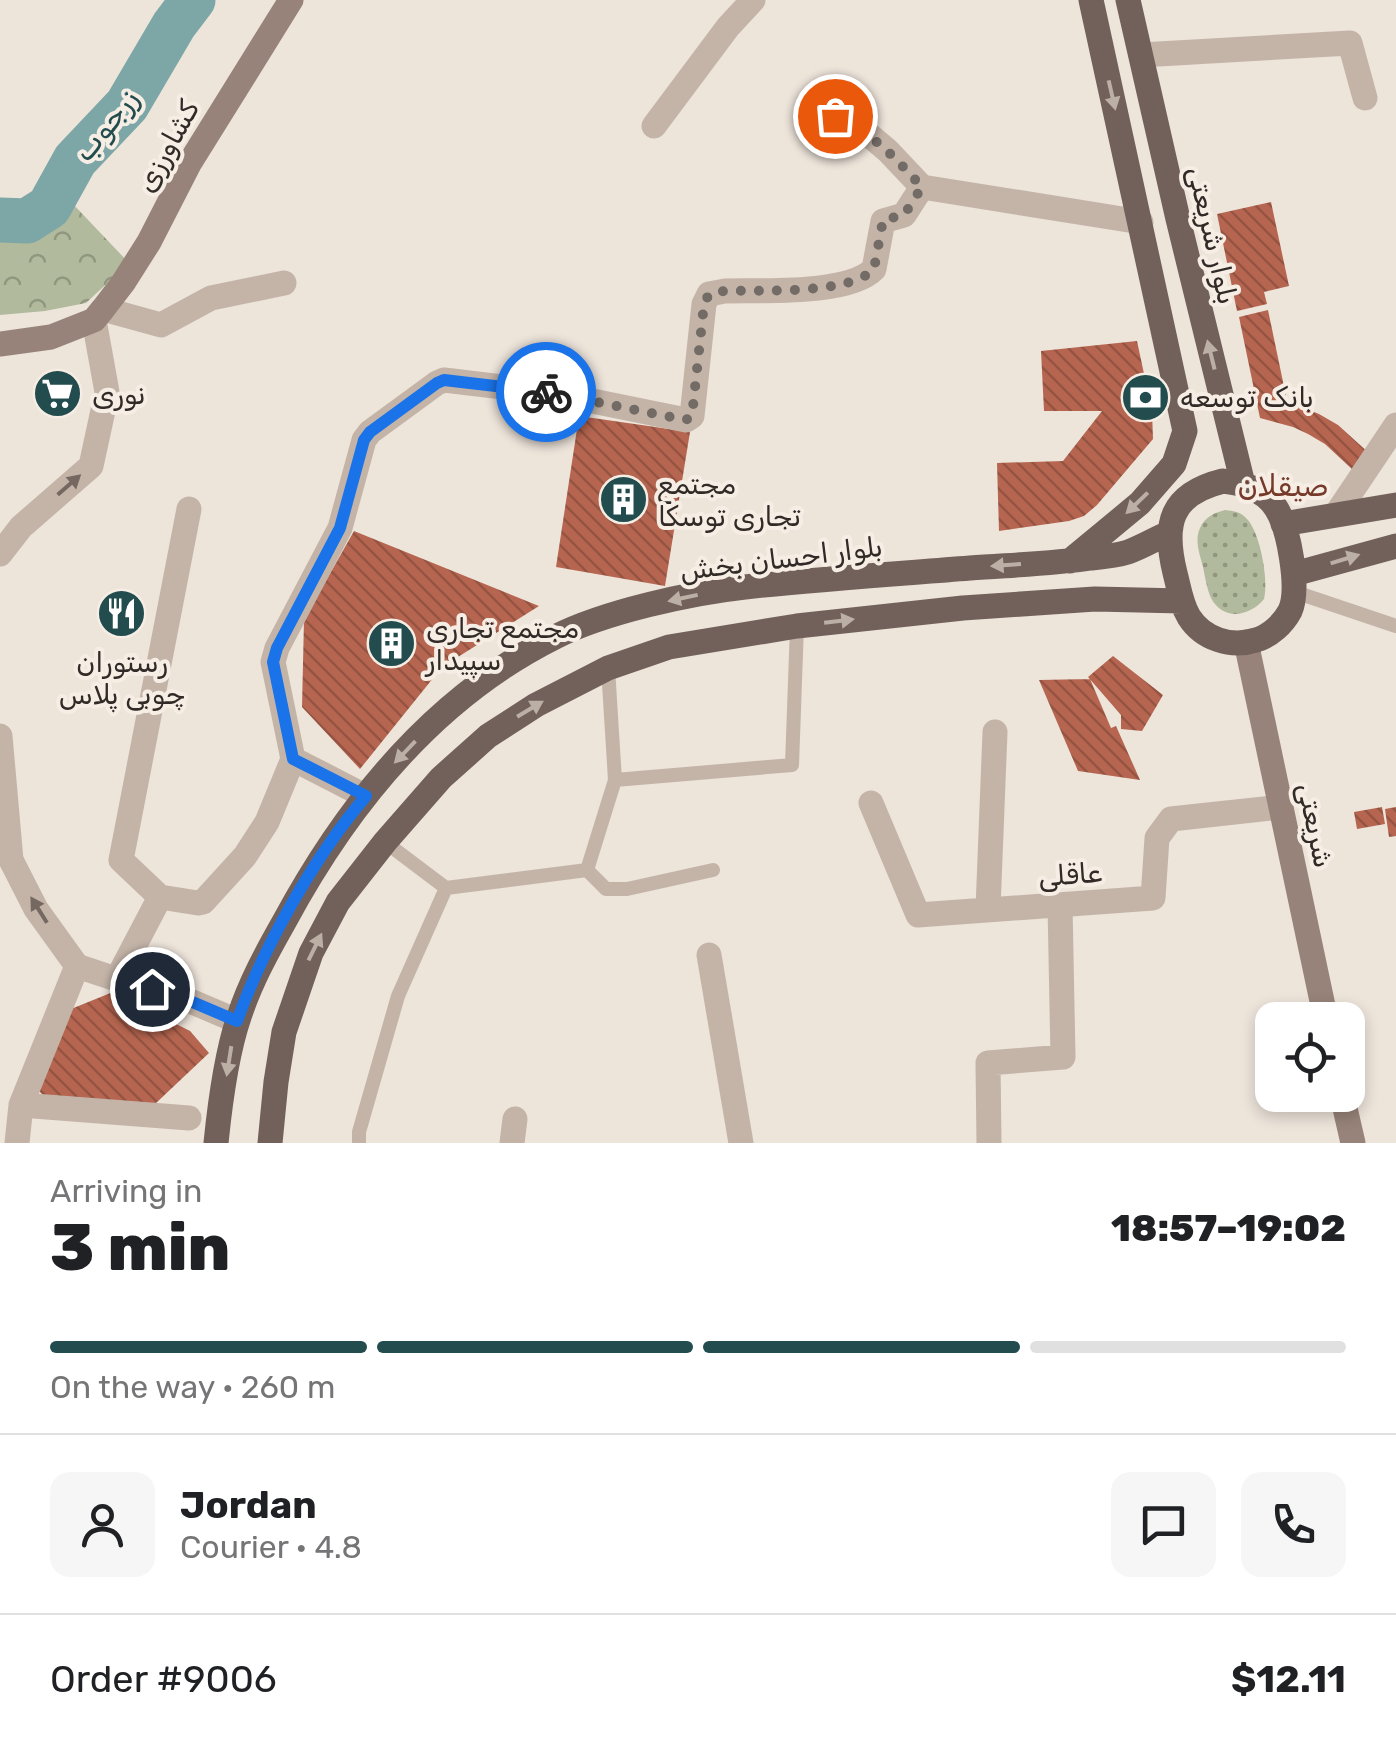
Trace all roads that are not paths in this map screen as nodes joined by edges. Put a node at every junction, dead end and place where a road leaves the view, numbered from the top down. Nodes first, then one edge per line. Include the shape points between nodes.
1 (291, 0) edge
2 (753, 0) edge
3 (1091, 0) edge
4 (1128, 0) edge
5 (1140, 55) junction
6 (1365, 98) dead end
7 (808, 104) dead end
8 (654, 126) dead end
9 (922, 187) junction
10 (1141, 222) junction
11 (284, 283) dead end
12 (99, 314) junction
13 (0, 344) edge
14 (1222, 397) junction
15 (1183, 418) junction
16 (1396, 425) edge
17 (1244, 484) junction
18 (1396, 505) edge
19 (189, 510) dead end
20 (1337, 513) junction
21 (1282, 524) junction
22 (1169, 533) junction
23 (1396, 546) edge
24 (0, 554) edge
25 (1070, 561) junction
26 (1295, 583) junction
27 (1182, 601) junction
28 (797, 626) junction
29 (1396, 626) edge
30 (1246, 642) junction
31 (608, 668) junction
32 (995, 732) dead end
33 (0, 736) edge
34 (293, 759) junction
35 (614, 780) junction
36 (366, 796) junction
37 (871, 803) dead end
38 (1281, 807) junction
39 (385, 842) junction
40 (588, 870) junction
41 (713, 870) dead end
42 (446, 888) junction
43 (160, 897) junction
44 (1060, 905) junction
45 (988, 910) junction
46 (710, 955) dead end
47 (76, 966) junction
48 (117, 979) junction
49 (1322, 1002) edge
50 (237, 1021) junction
51 (21, 1105) junction
52 (1346, 1112) edge
53 (189, 1118) dead end
54 (17, 1143) edge
55 (216, 1143) edge
56 (270, 1143) edge
57 (360, 1143) edge
58 (741, 1143) edge
59 (990, 1143) edge
60 (1352, 1143) edge

1 - 12 main road, کشاورزی via 188,164 149,242
2 - 8 street
3 -> 10 main road
4 - 5 main road, بلوار شریعتی
5 - 6 street via 1350,43
14 -> 5 main road, بلوار شریعتی
7 - 9 street via 862,130
9 - 10 street
9 - 34 street via 904,215 883,220 869,274 830,288 709,294 692,416 686,420 444,380 370,432 340,528 273,662
10 - 15 main road
11 - 12 street via 210,298 160,324
12 - 13 main road via 51,337
24 -> 12 street via 91,466 107,392
14 - 15 main road via 1205,418
14 - 17 main road, بلوار شریعتی
15 -> 25 main road via 1174,464
16 - 20 street
17 - 21 main road via 1276,507
17 - 22 main road via 1223,481 1187,497
18 - 20 main road
19 - 43 street via 121,860
20 - 21 main road
21 - 26 main road
22 - 25 main road, بلوار احسان بخش via 1125,553
22 - 27 main road
26 -> 23 main road
25 -> 36 main road, بلوار احسان بخش via 741,587 622,612 559,635 464,695
26 - 29 lane
26 - 30 main road via 1290,611 1278,628
28 -> 27 main road via 1094,599
27 - 30 main road via 1203,632
28 - 31 main road via 669,647
28 - 35 lane via 792,765
30 - 38 main road, شریعتی
31 - 35 lane
39 -> 31 main road via 488,736
32 - 45 street
47 -> 33 street via 12,860
34 - 36 street
34 - 43 street via 267,822 203,902
35 - 40 lane
36 - 50 main road, بلوار احسان بخش via 309,875
37 - 45 street, عاقلی via 918,915
38 - 44 street, عاقلی via 1171,819 1157,838 1153,898
38 - 49 main road, شریعتی
39 - 42 lane
56 -> 39 main road via 295,994 338,902
40 - 41 lane via 606,889
40 - 42 lane
42 - 57 lane via 398,996
43 - 48 street
44 - 45 street, عاقلی
44 - 59 street via 1064,1057 988,1063
46 - 58 street
47 - 48 street
47 - 51 street
48 - 50 street
50 -> 55 main road, بلوار احسان بخش
51 - 53 street
51 - 54 street
52 - 60 main road

